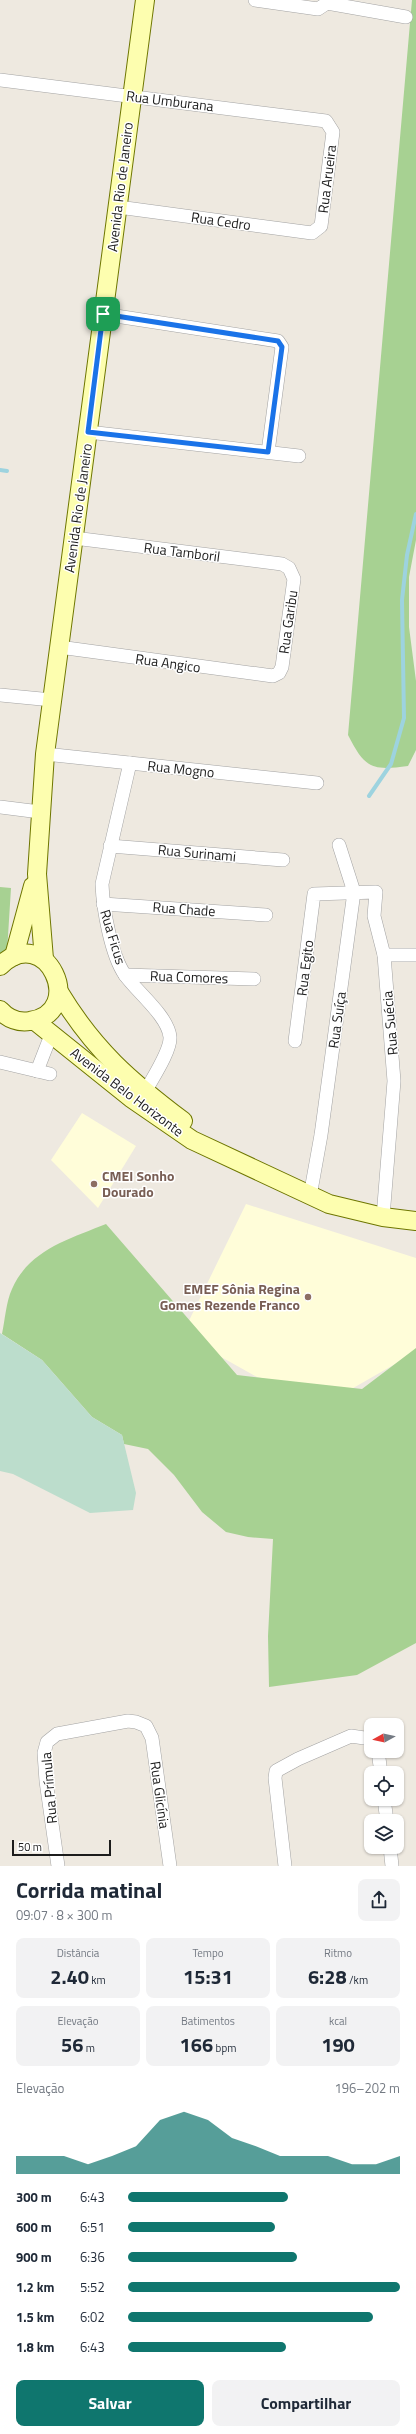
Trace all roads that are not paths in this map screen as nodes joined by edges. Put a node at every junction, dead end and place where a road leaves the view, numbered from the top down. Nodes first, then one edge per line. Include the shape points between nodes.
1 (145, 0) edge
2 (255, 0) edge
3 (327, 2) edge
4 (406, 17) dead end
5 (0, 80) edge
6 (132, 96) junction
7 (333, 132) joint
8 (118, 207) junction
9 (321, 226) joint
10 (103, 314) junction
11 (88, 432) junction
12 (268, 452) junction
13 (299, 456) dead end
14 (74, 538) junction
15 (289, 568) joint
16 (59, 647) junction
17 (276, 675) joint
18 (0, 695) edge
19 (52, 700) junction
20 (45, 754) junction
21 (130, 763) junction
22 (317, 783) dead end
23 (0, 807) edge
24 (40, 812) junction
25 (339, 845) dead end
26 (110, 846) junction
27 (283, 860) dead end
28 (37, 874) junction
29 (354, 892) junction
30 (314, 894) joint
31 (103, 904) junction
32 (266, 915) dead end
33 (416, 954) edge
34 (384, 955) junction
35 (44, 959) junction
36 (7, 961) edge
37 (125, 975) junction
38 (254, 979) dead end
39 (59, 992) junction
40 (1, 1012) edge
41 (34, 1021) junction
42 (51, 1035) junction
43 (295, 1041) dead end
44 (0, 1062) edge
45 (37, 1071) junction
46 (50, 1074) dead end
47 (145, 1092) junction
48 (224, 1154) junction
49 (310, 1196) junction
50 (383, 1217) junction
51 (416, 1221) edge
52 (146, 1726) joint
53 (364, 1738) edge
54 (391, 1854) edge
55 (58, 1866) edge
56 (170, 1866) edge
57 (285, 1866) edge
58 (392, 1866) edge

1 - 6 street, Avenida Rio de Janeiro
2 - 3 street via 318,9
3 - 4 street
5 - 6 street, Rua Umburana
6 - 7 street, Rua Umburana via 326,122
6 - 8 street, Avenida Rio de Janeiro
7 - 9 street, Rua Arueira
8 - 9 street, Rua Cedro via 312,233
8 - 10 street, Avenida Rio de Janeiro
10 - 11 street, Avenida Rio de Janeiro
10 - 12 street via 278,341 282,347
11 - 12 street
11 - 14 street, Avenida Rio de Janeiro
12 - 13 street
14 - 15 street, Rua Tamboril via 277,564
14 - 16 street, Avenida Rio de Janeiro
15 - 17 street, Rua Garibu via 294,579 282,667
16 - 17 street, Rua Angico via 265,677
16 - 19 street, Avenida Rio de Janeiro
18 - 19 street
19 - 20 street, Avenida Rio de Janeiro
20 - 21 street, Rua Mogno
20 - 24 street, Avenida Rio de Janeiro
21 - 22 street, Rua Mogno
21 - 26 street, Rua Ficus
23 - 24 street
24 - 28 street, Avenida Rio de Janeiro
25 - 29 street, Rua Suíça
26 - 27 street, Rua Surinami
26 - 31 street, Rua Ficus via 102,884
28 - 35 street, Avenida Rio de Janeiro
28 - 36 street, Avenida Rio de Janeiro
29 - 30 street, Rua Suécia
29 - 34 street, Rua Suécia via 376,892 374,916
29 - 49 street, Rua Suíça via 322,1135
30 - 43 street, Rua Egito
31 - 32 street, Rua Chade
31 - 37 street, Rua Ficus via 112,943
33 - 34 street
34 - 50 street, Rua Suécia via 394,1081
35 - 36 street via 29,954
35 - 39 street via 56,973
37 - 38 street, Rua Comores
37 - 47 street, Rua Ficus via 165,1024 170,1036 168,1048
39 - 41 street via 51,1010
39 - 47 street, Avenida Belo Horizonte via 87,1036
40 - 41 street via 18,1021
41 - 42 street, Avenida Belo Horizonte
42 - 45 street
42 - 48 street, Avenida Belo Horizonte via 168,1125 192,1140
44 - 45 street
45 - 46 street
47 - 48 street, Avenida Belo Horizonte
48 - 49 street, Avenida Belo Horizonte
49 - 50 street, Avenida Belo Horizonte via 329,1204
50 - 51 street, Avenida Belo Horizonte
52 - 55 street, Rua Prímula via 136,1722 117,1723 57,1734 46,1742 46,1781
52 - 56 street, Rua Glicínia via 154,1749
53 - 57 street via 351,1736 280,1767 275,1775
54 - 58 street

